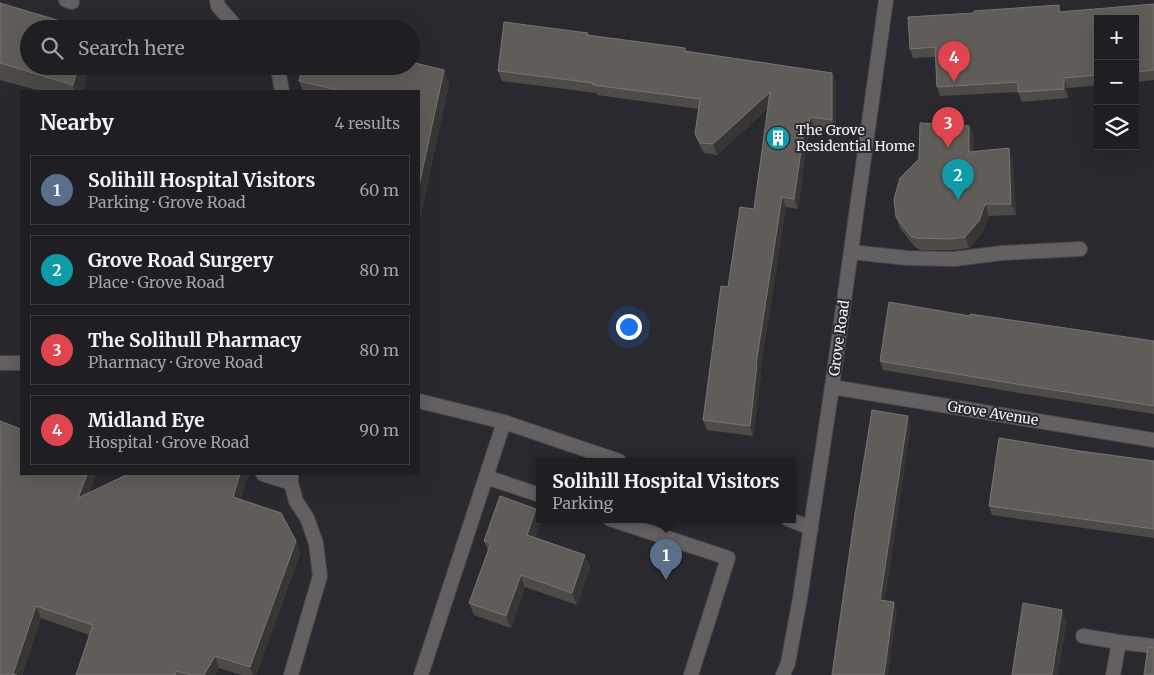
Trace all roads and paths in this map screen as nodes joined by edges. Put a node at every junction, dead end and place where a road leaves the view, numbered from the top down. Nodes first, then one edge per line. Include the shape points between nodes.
1 (217, 0) edge
2 (886, 0) edge
3 (230, 20) edge
4 (279, 75) edge
5 (282, 90) edge
6 (1080, 249) dead end
7 (851, 252) junction
8 (0, 363) edge
9 (20, 364) edge
10 (832, 387) junction
11 (420, 401) edge
12 (504, 422) junction
13 (1154, 440) edge
14 (610, 458) edge
15 (269, 475) edge
16 (486, 477) junction
17 (291, 478) edge
18 (536, 494) edge
19 (796, 522) edge
20 (622, 523) edge
21 (810, 528) junction
22 (1083, 636) dead end
23 (1118, 642) junction
24 (1153, 646) edge
25 (291, 675) edge
26 (421, 675) edge
27 (691, 675) edge
28 (783, 675) edge
29 (1114, 675) edge

1 - 3 street
2 - 7 street, Grove Road
4 - 5 street
6 - 7 street via 954,259
7 - 10 street, Grove Road
8 - 9 street
10 - 13 street, Grove Avenue
10 - 21 street, Grove Road
11 - 12 street
12 - 14 street
12 - 16 street
15 - 17 street
16 - 18 street
16 - 26 street
17 - 25 street via 296,501 307,518 316,543 320,576
19 - 21 street
20 - 27 street via 728,558
21 - 28 street, Grove Road via 788,664
22 - 23 street
23 - 24 street
23 - 29 street

